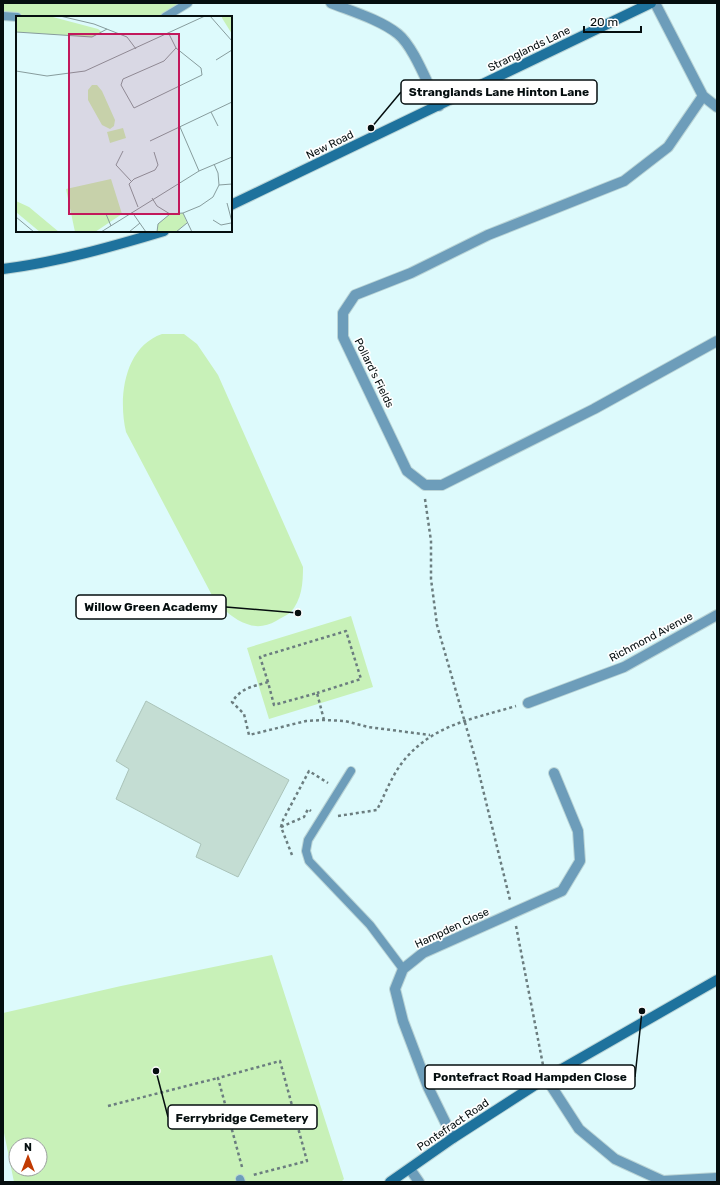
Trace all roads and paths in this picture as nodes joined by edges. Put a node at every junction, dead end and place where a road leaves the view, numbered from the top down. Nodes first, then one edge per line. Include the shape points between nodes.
1 (188, 3) edge
2 (330, 3) edge
3 (651, 3) edge
4 (655, 3) edge
5 (3, 16) edge
6 (167, 16) edge
7 (16, 17) edge
8 (703, 96) junction
9 (439, 106) junction
10 (717, 107) edge
11 (232, 205) edge
12 (161, 232) edge
13 (3, 268) edge
14 (717, 341) edge
15 (426, 485) junction
16 (717, 615) edge
17 (268, 682) junction
18 (317, 693) junction
19 (528, 703) joint
20 (324, 720) junction
21 (464, 722) junction
22 (430, 736) junction
23 (351, 771) dead end
24 (554, 773) dead end
25 (323, 816) junction
26 (281, 827) dead end
27 (514, 913) junction
28 (403, 969) junction
29 (717, 980) edge
30 (218, 1078) junction
31 (546, 1078) junction
32 (108, 1106) dead end
33 (453, 1138) junction
34 (410, 1168) junction
35 (243, 1170) dead end
36 (252, 1176) dead end
37 (717, 1178) edge
38 (662, 1181) edge
39 (390, 1182) edge
40 (419, 1182) edge

1 - 6 lane
2 - 9 street via 398,33 408,45
3 - 9 main road, Stranglands Lane
4 - 8 street
5 - 7 lane
8 - 10 street
8 - 15 street, Pollard's Fields via 668,147 624,181 488,235 412,273 355,295 343,313 343,337 407,471
9 - 11 main road, New Road
12 - 13 main road via 57,260
14 - 15 street via 594,409 472,471 442,485
15 - 21 path via 437,625
16 - 19 street, Richmond Avenue via 624,667
17 - 18 path via 274,705
17 - 18 path via 260,657 346,631 361,679
17 - 20 path via 238,692 232,702 244,714 250,734 306,721
18 - 20 path
19 - 21 path
20 - 22 path via 345,721
21 - 22 path via 441,729
21 - 27 path
22 - 25 path via 404,760 377,810 326,818
23 - 25 lane
24 - 27 street, Hampden Close via 578,831 580,861 562,891
25 - 26 path via 308,809 304,817
25 - 28 lane via 308,840 308,861 370,925
27 - 28 street, Hampden Close via 423,953
27 - 31 path
28 - 33 street, Hampden Close via 395,989 403,1021 428,1087
29 - 31 main road, Pontefract Road
30 - 32 path
30 - 35 path
30 - 36 path via 280,1061 307,1161
31 - 33 main road, Pontefract Road
31 - 38 street via 578,1129 615,1159
33 - 34 main road, Pontefract Road
34 - 39 main road, Pontefract Road
34 - 40 street
37 - 38 street

